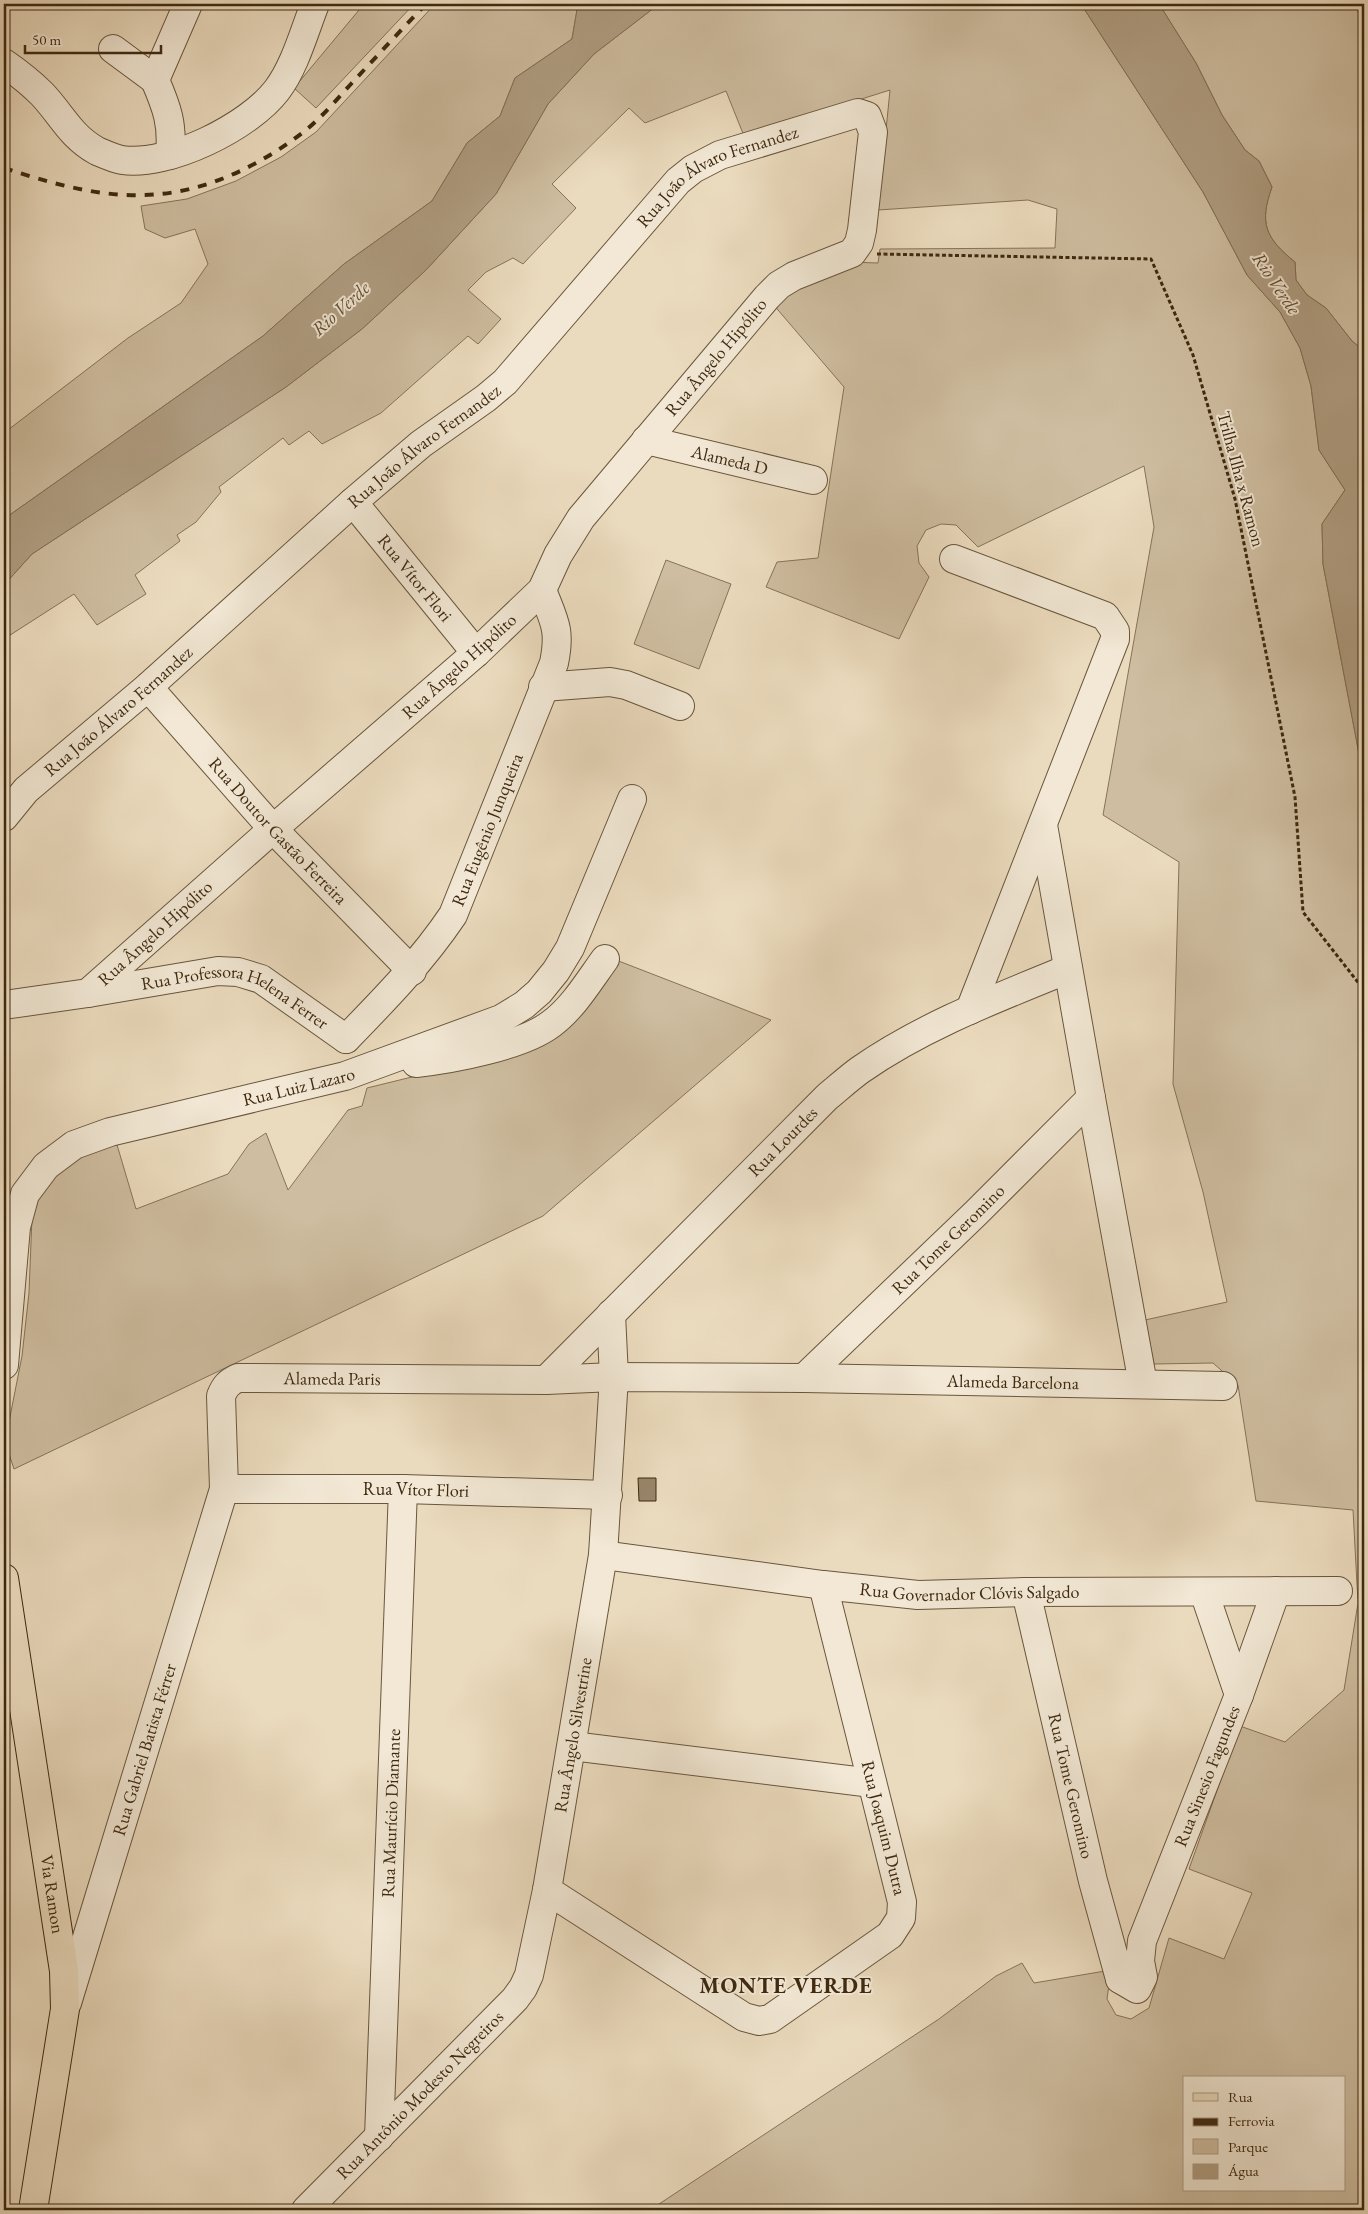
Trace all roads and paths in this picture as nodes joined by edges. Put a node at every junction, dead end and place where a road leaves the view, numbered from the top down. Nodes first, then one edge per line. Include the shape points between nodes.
1 (188, 4) edge
2 (315, 4) edge
3 (113, 49) dead end
4 (4, 63) edge
5 (155, 80) junction
6 (170, 155) junction
7 (852, 253) junction
8 (646, 440) junction
9 (813, 480) dead end
10 (353, 502) junction
11 (954, 559) dead end
12 (542, 590) junction
13 (476, 653) junction
14 (148, 687) junction
15 (543, 687) junction
16 (680, 706) dead end
17 (632, 799) dead end
18 (4, 818) edge
19 (1043, 824) junction
20 (273, 828) junction
21 (605, 959) dead end
22 (1068, 969) junction
23 (412, 971) junction
24 (1364, 990) edge
25 (88, 993) junction
26 (4, 1005) edge
27 (970, 1010) junction
28 (346, 1038) junction
29 (356, 1072) junction
30 (1090, 1098) junction
31 (611, 1314) junction
32 (4, 1365) edge
33 (614, 1377) junction
34 (804, 1378) junction
35 (546, 1380) junction
36 (1143, 1384) junction
37 (1223, 1386) dead end
38 (224, 1489) junction
39 (403, 1489) junction
40 (608, 1495) junction
41 (603, 1555) junction
42 (4, 1578) edge
43 (823, 1585) junction
44 (1276, 1591) junction
45 (1338, 1591) dead end
46 (1026, 1592) junction
47 (1204, 1592) junction
48 (1238, 1695) junction
49 (572, 1746) junction
50 (872, 1783) junction
51 (547, 1890) junction
52 (529, 1975) joint
53 (1120, 1979) joint
54 (65, 2009) junction
55 (379, 2137) junction
56 (33, 2210) edge
57 (306, 2210) edge

1 - 5 street
2 - 6 street via 294,59 277,90 257,112 230,130
3 - 5 street
4 - 6 street via 43,95 72,133 97,151 122,160
5 - 6 street via 170,119
7 - 8 street, Rua Ângelo Hipólito via 794,276 778,286
7 - 10 street, Rua João Álvaro Fernandez via 862,230 873,132 867,116 858,113 720,156 693,169 678,181 504,382 421,444
7 - 24 path, Trilha Ilha x Ramon via 1151,259 1193,355 1236,499 1295,797 1303,912
8 - 9 street, Alameda D
8 - 12 street, Rua Ângelo Hipólito via 581,518 558,555
10 - 13 street, Rua Vítor Flori
10 - 14 street, Rua João Álvaro Fernandez
11 - 19 street via 1105,616 1115,631 1115,639
12 - 13 street, Rua Ângelo Hipólito
12 - 15 street, Rua Eugênio Junqueira via 559,642
13 - 20 street, Rua Ângelo Hipólito
14 - 18 street, Rua João Álvaro Fernandez via 26,790
14 - 20 street, Rua Doutor Gastão Ferreira
15 - 16 street via 610,682
15 - 23 street, Rua Eugênio Junqueira via 453,915
17 - 29 street, Rua Luiz Lazaro via 570,948 539,992 501,1019
19 - 22 street
19 - 27 street
20 - 23 street, Rua Doutor Gastão Ferreira
20 - 25 street, Rua Ângelo Hipólito
21 - 29 street via 571,1005 533,1036 439,1061
22 - 27 street, Rua Lourdes
22 - 30 street
23 - 28 street, Rua Eugênio Junqueira
25 - 26 street, Rua Ângelo Hipólito
25 - 28 street, Rua Professora Helena Ferrer via 208,972 238,972 261,979
27 - 31 street, Rua Lourdes via 860,1070 827,1097
28 - 29 street
29 - 32 street, Rua Luiz Lazaro via 110,1132 74,1145 46,1166 25,1194 16,1227
30 - 34 street, Rua Tome Geromino
30 - 36 street
31 - 33 street, Rua Ângelo Silvestrine
31 - 35 street, Rua Lourdes
33 - 34 street, Alameda Barcelona
33 - 35 street, Alameda Paris
33 - 40 street, Rua Ângelo Silvestrine
34 - 36 street, Alameda Barcelona
35 - 38 street, Alameda Paris via 238,1378 224,1388 221,1396
36 - 37 street, Alameda Barcelona
38 - 39 street, Rua Vítor Flori
38 - 54 street, Rua Gabriel Batista Férrer
39 - 40 street, Rua Vítor Flori
39 - 55 street, Rua Maurício Diamante
40 - 41 street, Rua Ângelo Silvestrine
41 - 43 street, Rua Governador Clóvis Salgado
41 - 49 street, Rua Ângelo Silvestrine
42 - 54 main road, Via Ramon via 60,1940
43 - 46 street, Rua Governador Clóvis Salgado via 918,1595
43 - 50 street, Rua Joaquim Dutra
44 - 45 street, Rua Governador Clóvis Salgado
44 - 47 street, Rua Governador Clóvis Salgado
44 - 48 street, Rua Sinesio Fagundes
46 - 47 street, Rua Governador Clóvis Salgado
46 - 53 street, Rua Tome Geromino via 1093,1881
47 - 48 street
48 - 53 street, Rua Sinesio Fagundes via 1142,1941 1140,1961 1143,1976 1137,1990
49 - 50 street
49 - 51 street, Rua Ângelo Silvestrine
50 - 51 street, Rua Joaquim Dutra via 902,1902 901,1918 890,1935 770,2019 759,2021 744,2017
51 - 52 street, Rua Ângelo Silvestrine
52 - 55 street, Rua Antônio Modesto Negreiros via 515,1999
54 - 56 main road, Via Ramon
55 - 57 street, Rua Antônio Modesto Negreiros

